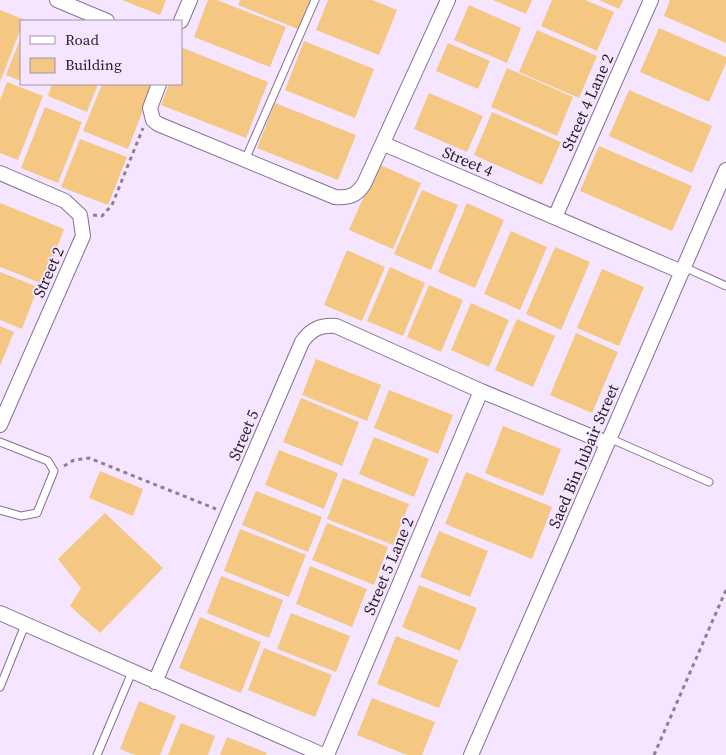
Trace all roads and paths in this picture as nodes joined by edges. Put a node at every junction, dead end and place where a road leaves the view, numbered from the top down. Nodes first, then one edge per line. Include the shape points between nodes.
1 (57, 0) edge
2 (190, 0) edge
3 (315, 0) edge
4 (448, 0) edge
5 (651, 0) edge
6 (105, 20) edge
7 (181, 20) edge
8 (159, 85) edge
9 (152, 120) junction
10 (384, 144) junction
11 (245, 160) junction
12 (726, 170) edge
13 (0, 173) edge
14 (80, 215) junction
15 (555, 217) junction
16 (683, 270) junction
17 (726, 286) edge
18 (481, 391) junction
19 (0, 425) edge
20 (608, 441) junction
21 (0, 442) edge
22 (54, 472) junction
23 (709, 482) dead end
24 (0, 510) edge
25 (228, 514) junction
26 (726, 590) edge
27 (0, 613) edge
28 (25, 625) junction
29 (132, 672) junction
30 (155, 682) junction
31 (0, 687) edge
32 (97, 755) edge
33 (325, 755) edge
34 (471, 755) edge
35 (654, 755) edge

1 - 6 street
2 - 7 street
3 - 11 lane
4 - 10 street
5 - 15 street, Street 4 Lane 2
8 - 9 street via 150,108
9 - 11 street
9 - 14 path via 144,125 112,205 102,216
10 - 11 street via 358,193 344,198
10 - 15 street, Street 4
12 - 16 street, Saed Bin Jubair Street
13 - 14 street via 65,201
14 - 19 street, Street 2 via 83,236
15 - 16 street, Street 4
16 - 17 lane
16 - 20 street, Saed Bin Jubair Street
18 - 20 street, Street 5
18 - 25 street, Street 5 via 336,326 315,328 302,342
18 - 33 street, Street 5 Lane 2
20 - 23 lane
20 - 34 street, Saed Bin Jubair Street
21 - 22 lane via 48,461
22 - 24 lane via 37,513 21,516
22 - 25 path via 74,460 89,458
25 - 30 street, Street 5
26 - 35 path
27 - 28 street
28 - 29 street
28 - 31 lane
29 - 30 street
29 - 32 lane
30 - 33 street

